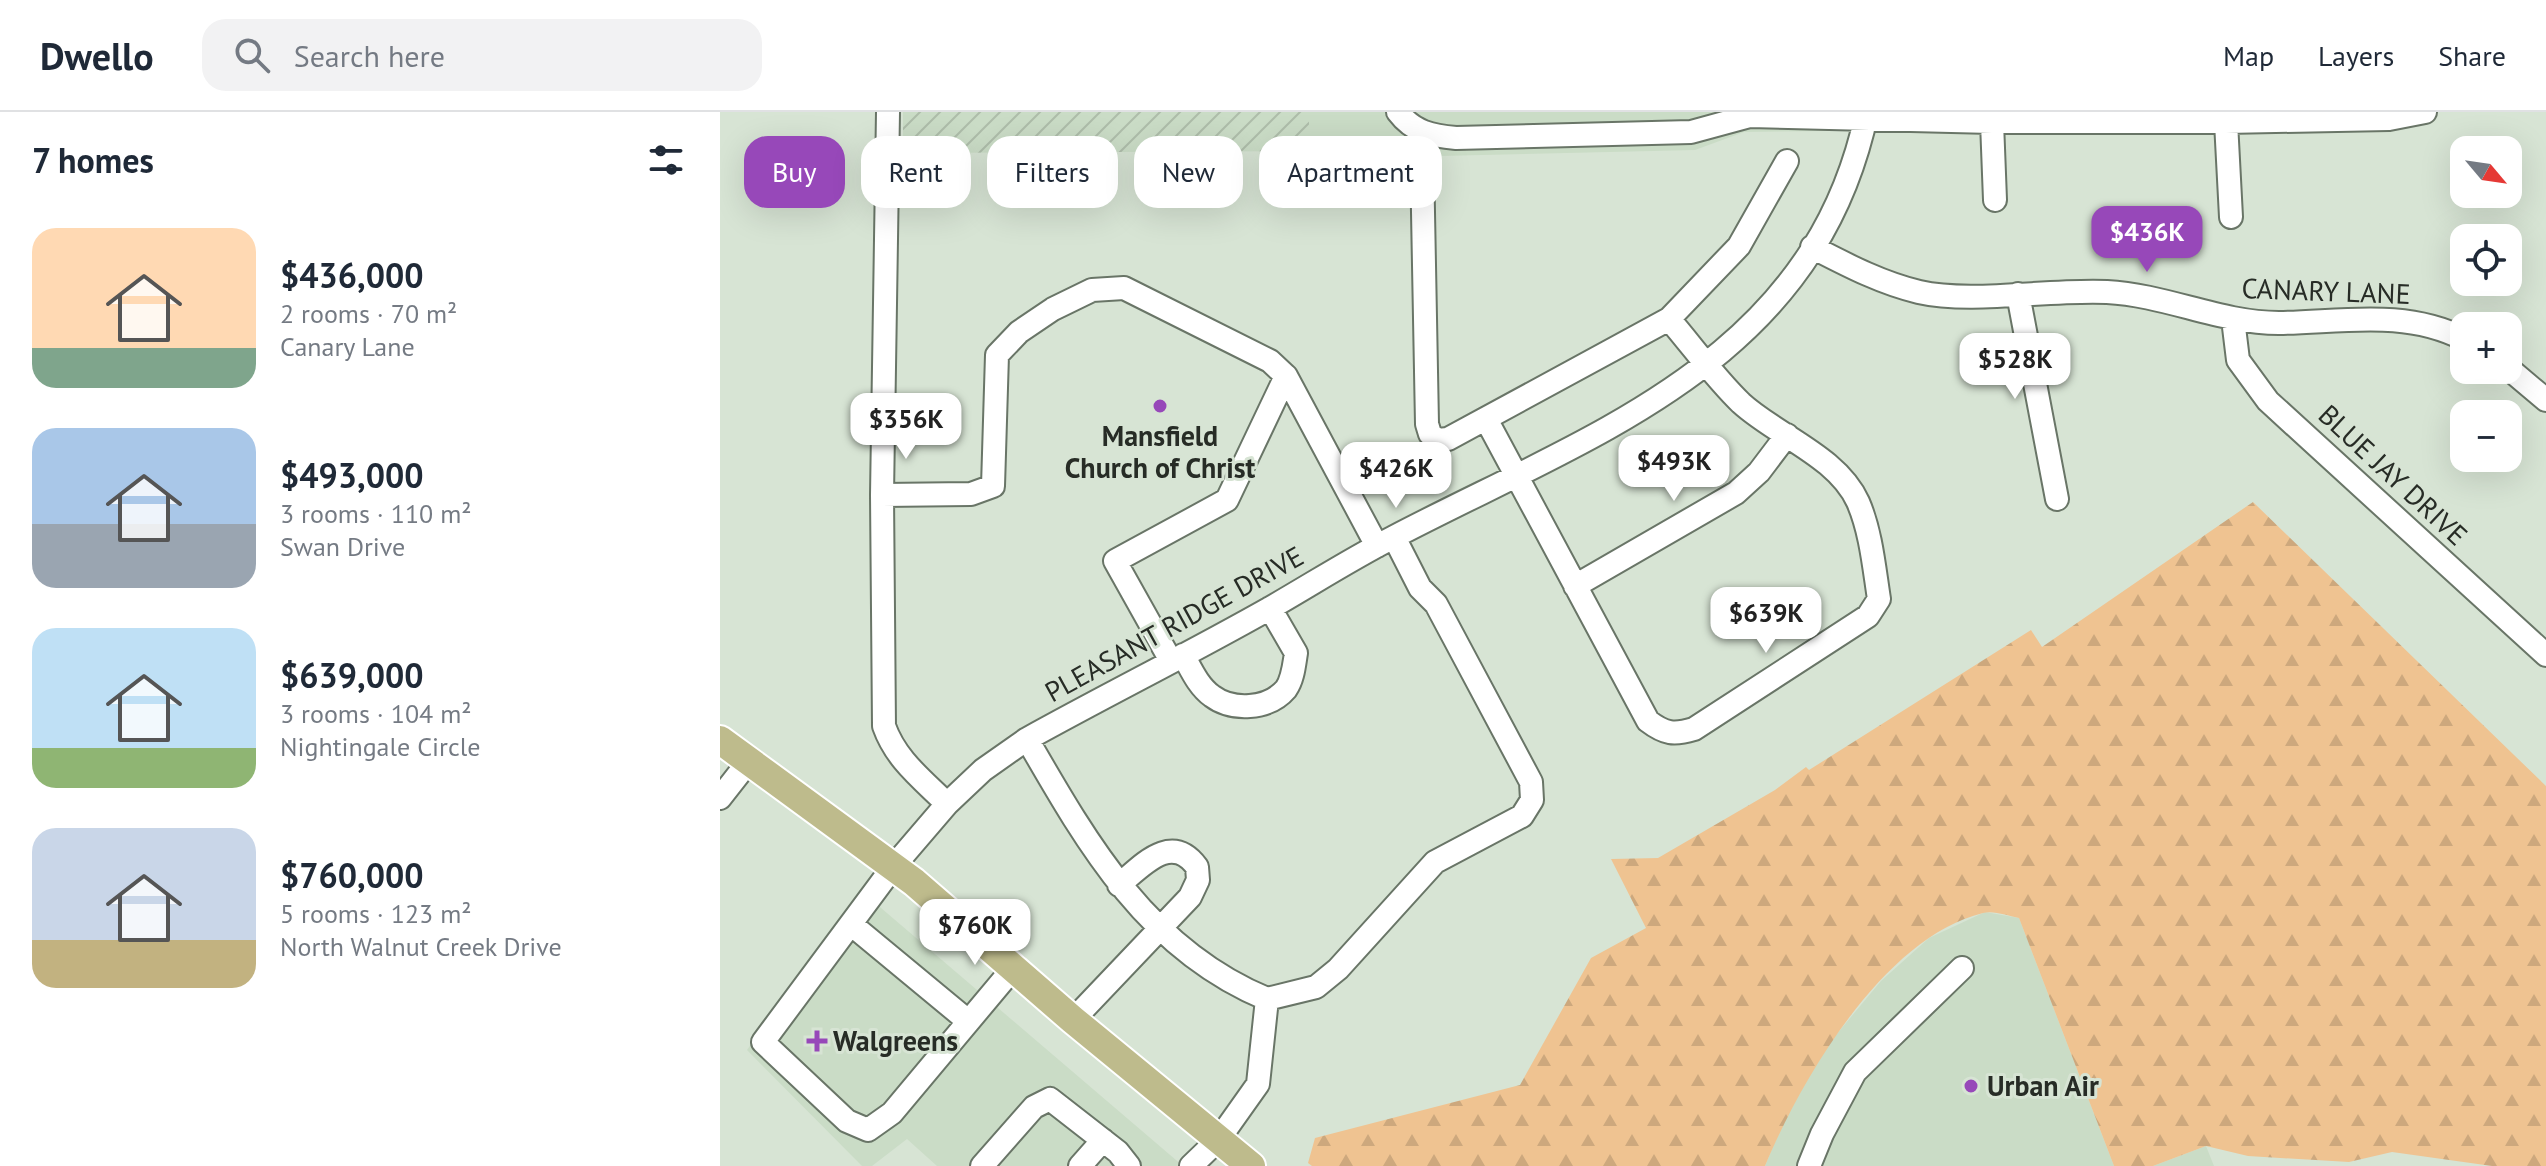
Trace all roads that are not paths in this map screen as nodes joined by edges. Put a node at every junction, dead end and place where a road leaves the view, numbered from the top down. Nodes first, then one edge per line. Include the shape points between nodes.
1 (888, 112) edge
2 (1398, 112) edge
3 (2425, 112) edge
4 (1866, 115) edge
5 (1992, 122) junction
6 (2226, 122) junction
7 (1787, 161) dead end
8 (1995, 200) dead end
9 (1423, 208) edge
10 (2231, 217) dead end
11 (1812, 247) junction
12 (2018, 294) junction
13 (1669, 319) junction
14 (2233, 319) junction
15 (2450, 332) edge
16 (1708, 365) junction
17 (1286, 376) junction
18 (2522, 378) edge
19 (2544, 394) edge
20 (1486, 419) junction
21 (1787, 435) junction
22 (1517, 475) junction
23 (882, 495) junction
24 (2057, 499) dead end
25 (1386, 541) junction
26 (1575, 586) junction
27 (1270, 608) junction
28 (2546, 655) edge
29 (1177, 658) junction
30 (1027, 739) junction
31 (720, 740) edge
32 (749, 761) junction
33 (720, 798) edge
34 (947, 804) junction
35 (893, 867) junction
36 (1119, 885) junction
37 (852, 925) junction
38 (1158, 927) junction
39 (1015, 966) junction
40 (1962, 968) dead end
41 (1267, 999) junction
42 (1073, 1020) junction
43 (968, 1021) junction
44 (1219, 1139) junction
45 (1103, 1140) junction
46 (982, 1166) edge
47 (1080, 1166) edge
48 (1129, 1166) edge
49 (1191, 1166) edge
50 (1251, 1166) edge
51 (1809, 1166) edge

1 - 23 street
2 - 4 street via 1418,130 1456,138 1691,132 1750,116
3 - 6 street via 2389,119
4 - 5 street
4 - 11 street, PLEASANT RIDGE DRIVE via 1840,194
5 - 6 street
5 - 8 street
6 - 10 street
7 - 13 street via 1739,246
9 - 20 street via 1427,424 1437,440
11 - 12 street, CANARY LANE via 1876,279 1921,292
11 - 16 street, PLEASANT RIDGE DRIVE via 1751,327
12 - 14 street, CANARY LANE via 2106,292
12 - 24 street
13 - 16 street
13 - 20 street
14 - 15 street, CANARY LANE via 2406,320
14 - 28 street, BLUE JAY DRIVE via 2238,360 2268,401
16 - 21 street via 1744,405
16 - 22 street, PLEASANT RIDGE DRIVE via 1662,398
17 - 23 street via 1270,361 1124,288 1092,290 1019,332 997,355 993,486 971,494
17 - 25 street
17 - 29 street via 1227,500 1115,561
18 - 19 street
20 - 22 street
21 - 26 street via 1736,493
21 - 26 street via 1833,471 1858,502 1879,599 1868,616 1694,729 1676,735 1648,721
22 - 25 street, PLEASANT RIDGE DRIVE
22 - 26 street
23 - 34 street via 884,726 903,761
25 - 27 street, PLEASANT RIDGE DRIVE
25 - 41 street via 1436,604 1531,782 1532,800 1522,816 1435,862 1316,987
27 - 29 street, PLEASANT RIDGE DRIVE
27 - 29 street via 1296,653 1287,688 1274,699 1241,707 1222,703
29 - 30 street, PLEASANT RIDGE DRIVE
30 - 34 street, PLEASANT RIDGE DRIVE
30 - 36 street
31 - 32 main road
32 - 33 street
32 - 35 main road
34 - 35 street, PLEASANT RIDGE DRIVE
35 - 37 street, PLEASANT RIDGE DRIVE
35 - 39 main road
36 - 38 street
36 - 38 street via 1155,855 1180,851 1190,857 1198,880 1190,897
37 - 43 street
37 - 43 street, PLEASANT RIDGE DRIVE via 763,1042 847,1121 868,1130 892,1113
38 - 41 street via 1228,983
38 - 42 street
39 - 42 main road
39 - 43 street
40 - 51 street via 1855,1072
41 - 44 street via 1258,1084
42 - 44 main road
44 - 49 street
44 - 50 main road
45 - 46 street via 1050,1099 1034,1107
45 - 47 street
45 - 48 street

